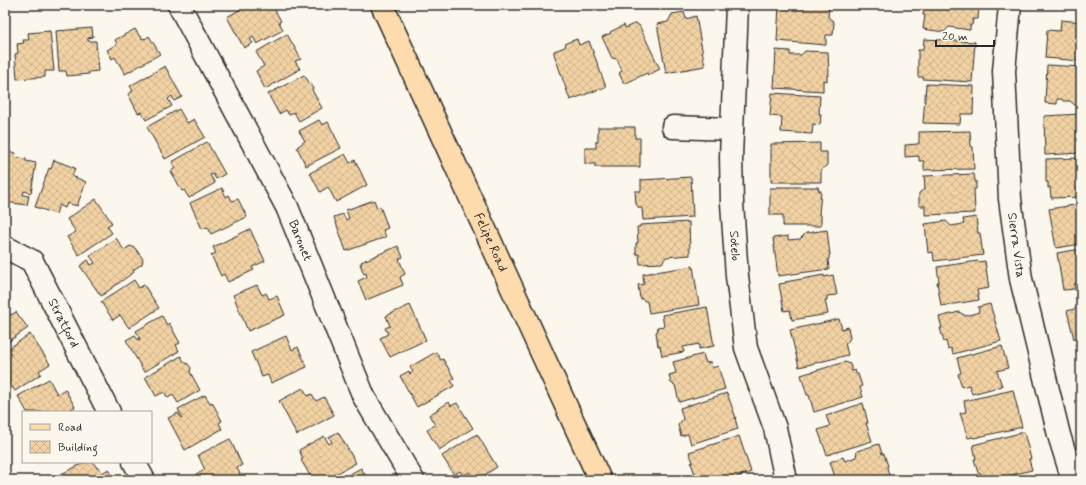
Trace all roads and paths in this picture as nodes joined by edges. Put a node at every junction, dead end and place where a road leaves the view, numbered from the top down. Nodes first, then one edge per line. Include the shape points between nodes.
1 (179, 5) edge
2 (382, 5) edge
3 (738, 5) edge
4 (1010, 5) edge
5 (673, 127) dead end
6 (732, 128) junction
7 (5, 247) edge
8 (108, 411) edge
9 (135, 463) edge
10 (144, 480) edge
11 (413, 480) edge
12 (600, 480) edge
13 (786, 480) edge
14 (1073, 480) edge

1 - 11 street, Baronet via 287,207 364,397
2 - 12 main road, Felipe Road
3 - 6 street, Sotelo
4 - 14 street, Sierra Vista via 1004,71 1010,199 1025,294 1059,435
5 - 6 street
6 - 13 street, Sotelo via 732,203 737,276 746,348 775,428
7 - 8 street, Stratford via 32,261
9 - 10 street

